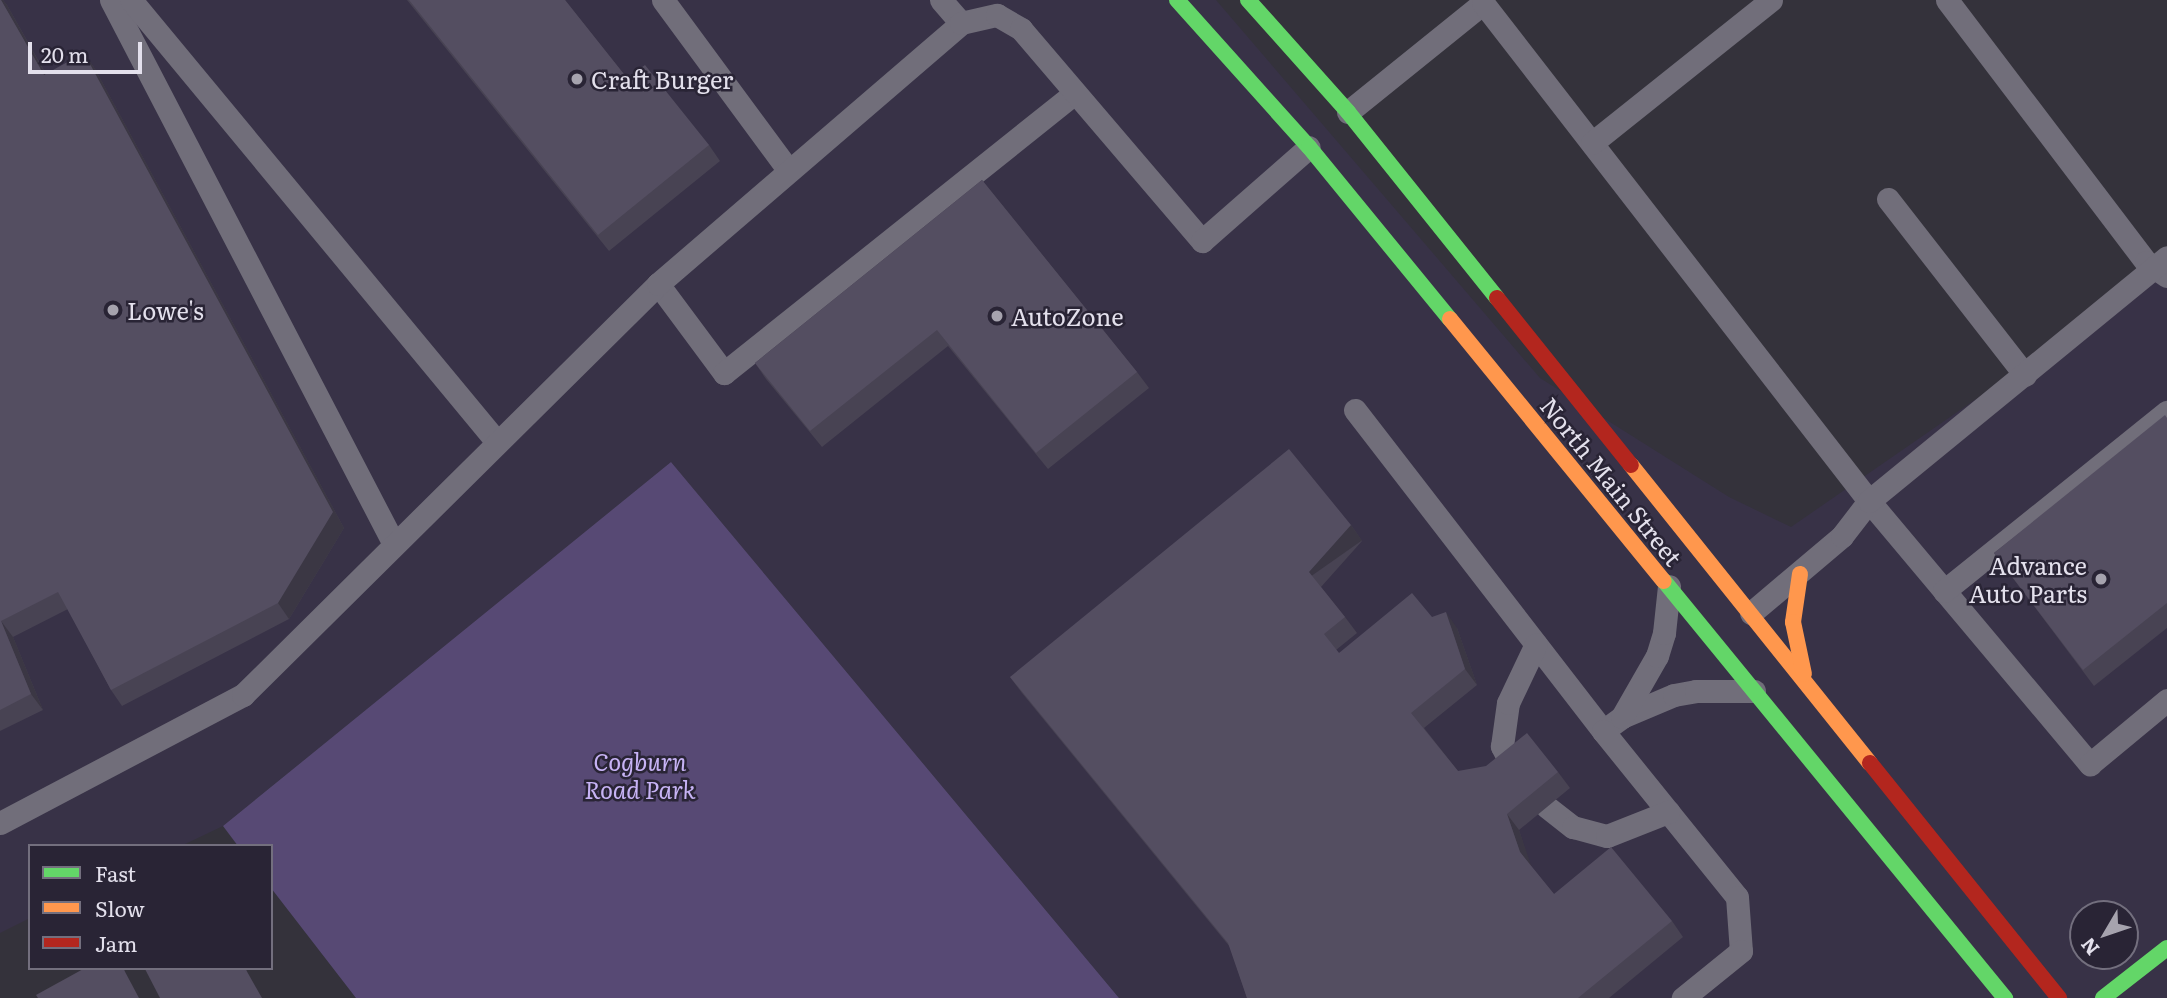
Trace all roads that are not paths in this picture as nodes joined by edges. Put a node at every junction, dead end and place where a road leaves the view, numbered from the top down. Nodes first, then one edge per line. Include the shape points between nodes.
1 (111, 0) edge
2 (131, 0) edge
3 (941, 0) edge
4 (1177, 0) edge
5 (1248, 0) edge
6 (1771, 0) edge
7 (1947, 0) edge
8 (676, 4) edge
9 (961, 23) junction
10 (1075, 93) junction
11 (1348, 112) junction
12 (1592, 143) junction
13 (1309, 147) junction
14 (789, 171) junction
15 (1888, 199) dead end
16 (2163, 267) edge
17 (658, 284) junction
18 (2025, 375) junction
19 (1355, 410) dead end
20 (2167, 412) edge
21 (497, 442) junction
22 (1869, 501) junction
23 (394, 544) junction
24 (1800, 574) junction
25 (1669, 586) junction
26 (1944, 591) junction
27 (1751, 613) junction
28 (1536, 644) junction
29 (1809, 686) junction
30 (1754, 691) junction
31 (2167, 700) edge
32 (1622, 717) junction
33 (1603, 731) junction
34 (1514, 769) edge
35 (1547, 807) edge
36 (1668, 812) junction
37 (0, 823) edge
38 (2167, 948) edge
39 (1683, 998) edge
40 (2005, 998) edge
41 (2059, 998) edge
42 (2103, 998) edge

1 - 23 lane
2 - 21 lane
3 - 9 lane
4 - 13 main road, North Main Street
5 - 11 main road, North Main Street
6 - 12 lane
7 - 16 lane via 2146,262
8 - 14 lane
9 - 10 lane via 997,15 1021,29
9 - 14 lane
10 - 13 lane via 1202,241
10 - 17 lane via 724,373
11 - 12 lane via 1483,3
11 - 27 main road, North Main Street
12 - 22 lane
13 - 25 main road, North Main Street
14 - 17 lane
15 - 18 lane
16 - 18 lane
17 - 21 lane
18 - 22 lane
19 - 28 lane
20 - 26 lane
21 - 23 lane
22 - 24 lane via 1842,536
22 - 26 lane
23 - 37 lane via 243,695
24 - 27 lane
24 - 29 main road via 1793,622
25 - 30 main road, North Main Street
25 - 32 lane via 1657,656
26 - 31 lane via 2090,764
27 - 29 main road, North Main Street
28 - 33 lane
28 - 34 lane via 1508,703 1502,746
29 - 41 main road, North Main Street
30 - 32 lane via 1674,695
30 - 40 main road, North Main Street
32 - 33 lane
33 - 36 lane
35 - 36 lane via 1573,827 1607,836
36 - 39 lane via 1737,897 1741,951
38 - 42 main road

